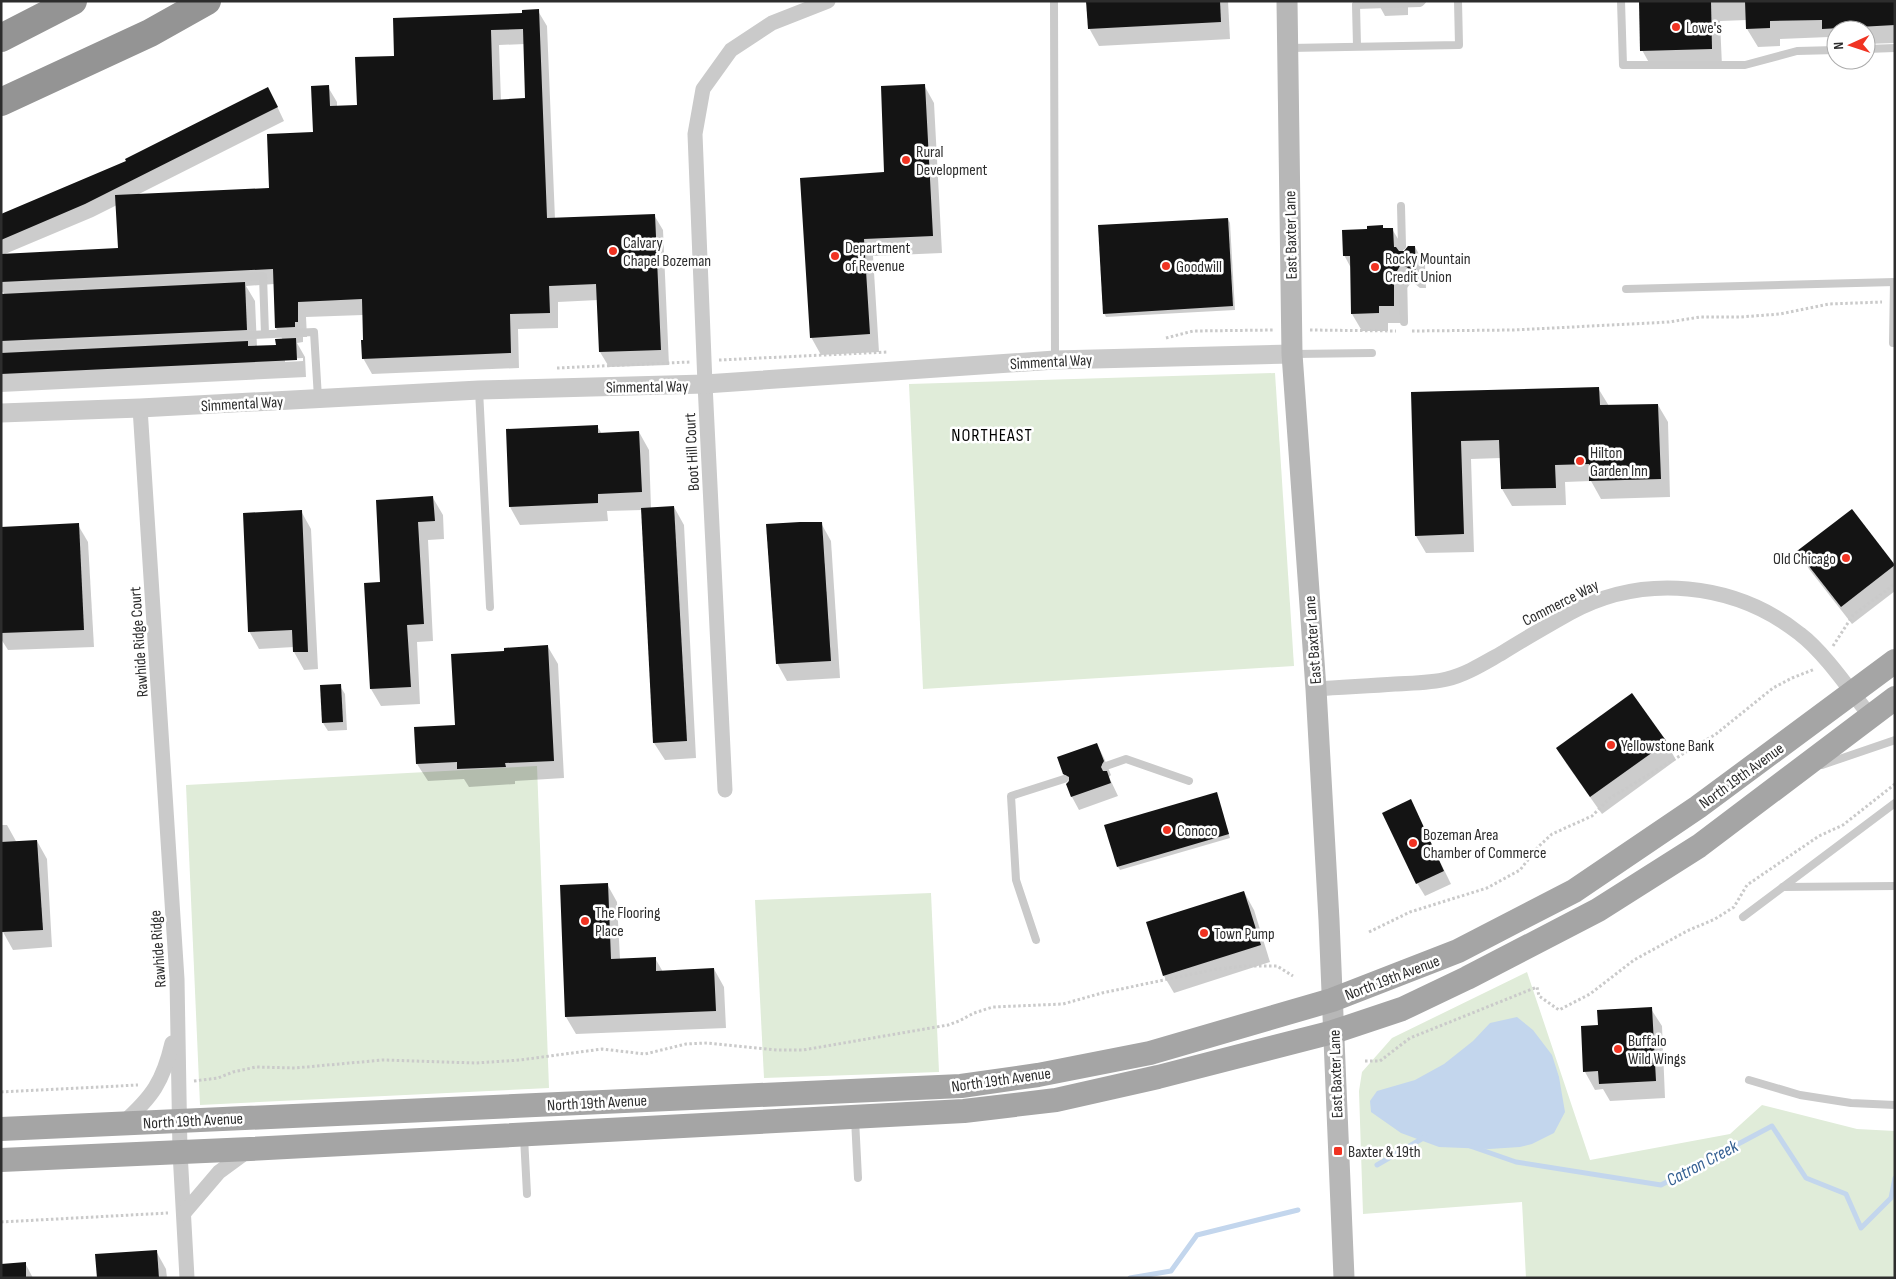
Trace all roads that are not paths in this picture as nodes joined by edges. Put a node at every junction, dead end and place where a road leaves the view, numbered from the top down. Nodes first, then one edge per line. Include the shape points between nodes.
1 (73, 1) edge
2 (207, 1) edge
3 (828, 1) edge
4 (1054, 1) edge
5 (1287, 1) edge
6 (1422, 1) edge
7 (1458, 1) edge
8 (1622, 1) edge
9 (1357, 3) edge
10 (1, 38) edge
11 (1357, 46) junction
12 (1288, 48) junction
13 (1895, 48) edge
14 (1876, 49) edge
15 (1826, 50) edge
16 (1, 102) edge
17 (1401, 206) dead end
18 (1402, 246) dead end
19 (1403, 271) dead end
20 (1894, 282) edge
21 (1, 288) edge
22 (1626, 289) dead end
23 (1404, 322) dead end
24 (266, 334) junction
25 (1893, 343) dead end
26 (1, 347) edge
27 (1372, 353) dead end
28 (1292, 354) junction
29 (1055, 360) junction
30 (705, 384) junction
31 (479, 390) junction
32 (318, 398) junction
33 (140, 408) junction
34 (1, 413) edge
35 (490, 607) dead end
36 (1895, 661) edge
37 (1316, 689) junction
38 (1852, 692) junction
39 (1895, 698) edge
40 (1871, 717) junction
41 (1895, 740) edge
42 (1106, 766) dead end
43 (1798, 772) junction
44 (1064, 778) dead end
45 (1189, 781) dead end
46 (725, 790) dead end
47 (1895, 803) edge
48 (169, 874) joint
49 (1895, 886) edge
50 (1783, 888) junction
51 (1743, 917) dead end
52 (1036, 940) dead end
53 (1332, 1000) junction
54 (177, 1022) junction
55 (1333, 1032) junction
56 (1749, 1080) dead end
57 (1895, 1105) edge
58 (855, 1117) junction
59 (179, 1121) junction
60 (123, 1123) junction
61 (1, 1129) edge
62 (524, 1134) junction
63 (250, 1149) junction
64 (180, 1152) junction
65 (1, 1160) edge
66 (858, 1178) dead end
67 (527, 1194) dead end
68 (184, 1213) junction
69 (187, 1278) edge
70 (1344, 1278) edge

1 - 10 highway
2 - 16 highway via 150,33
3 - 30 street, Boot Hill Court via 772,23 731,50 703,89 695,134
4 - 29 lane
5 - 12 main road, East Baxter Lane
6 - 9 lane
7 - 11 lane via 1458,44
8 - 15 lane via 1622,65 1745,65 1797,51
9 - 11 lane
11 - 12 lane
12 - 28 main road, East Baxter Lane
13 - 14 lane
17 - 18 lane
19 - 23 lane
20 - 22 lane
20 - 25 lane
21 - 24 lane via 263,276
24 - 26 lane
24 - 32 lane via 314,332
27 - 28 lane
28 - 29 street, Simmental Way
28 - 37 main road, East Baxter Lane
29 - 30 street, Simmental Way
30 - 31 street, Simmental Way
30 - 46 street, Boot Hill Court
31 - 32 street, Simmental Way
31 - 35 lane
32 - 33 street, Simmental Way
33 - 34 street, Simmental Way
33 - 48 street, Rawhide Ridge Court
36 - 38 main road, North 19th Avenue
37 - 38 street, Commerce Way via 1447,679 1474,669 1595,600 1621,592 1677,587 1734,597 1782,620 1802,635
37 - 53 main road, East Baxter Lane
38 - 40 street, Commerce Way
38 - 53 main road, North 19th Avenue via 1698,806 1574,891 1458,951
39 - 40 main road, North 19th Avenue
40 - 43 main road, North 19th Avenue
41 - 43 lane
42 - 45 lane via 1126,759
43 - 55 main road, North 19th Avenue via 1699,846 1598,910 1402,1010
44 - 52 lane via 1012,796 1016,880
47 - 50 lane
48 - 54 street, Rawhide Ridge
49 - 50 lane
50 - 51 lane
53 - 55 main road, East Baxter Lane
53 - 59 main road, North 19th Avenue via 1150,1053 961,1086
54 - 59 street, Rawhide Ridge
54 - 60 street, Rawhide Ridge via 166,1067 157,1084 142,1106
55 - 58 main road, North 19th Avenue via 1056,1100 964,1111
55 - 70 main road, East Baxter Lane
56 - 57 lane via 1800,1095 1851,1103
58 - 62 main road, North 19th Avenue
58 - 66 lane
59 - 60 main road, North 19th Avenue
59 - 64 street, Rawhide Ridge
60 - 61 main road, North 19th Avenue
62 - 63 main road, North 19th Avenue
62 - 67 lane
63 - 64 main road, North 19th Avenue
63 - 68 street via 219,1172
64 - 65 main road, North 19th Avenue
64 - 68 street, Rawhide Ridge
68 - 69 street, Rawhide Ridge

